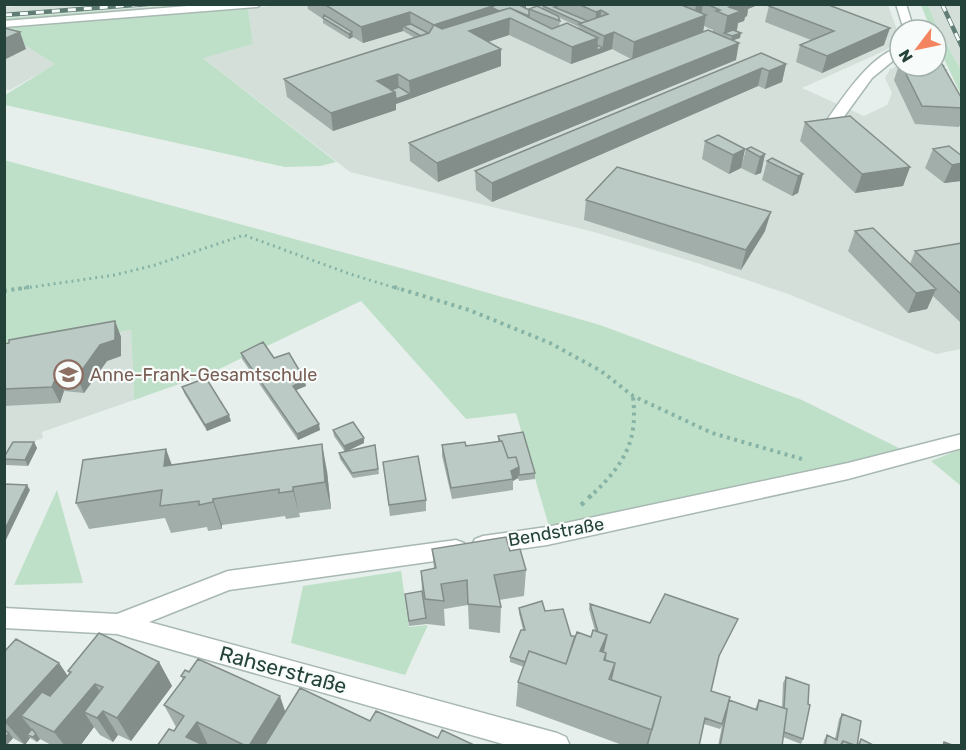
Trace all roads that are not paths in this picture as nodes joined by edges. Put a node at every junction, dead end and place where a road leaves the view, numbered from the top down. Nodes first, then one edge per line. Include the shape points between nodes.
1 (256, 4) edge
2 (4, 24) edge
3 (888, 57) edge
4 (827, 130) edge
5 (962, 441) edge
6 (4, 618) edge
7 (117, 624) junction
8 (557, 746) edge

1 - 2 street
3 - 4 street via 855,88
5 - 7 street, Bendstraße via 848,471 547,536 228,581
6 - 7 street, Rahserstraße
7 - 8 street, Rahserstraße

